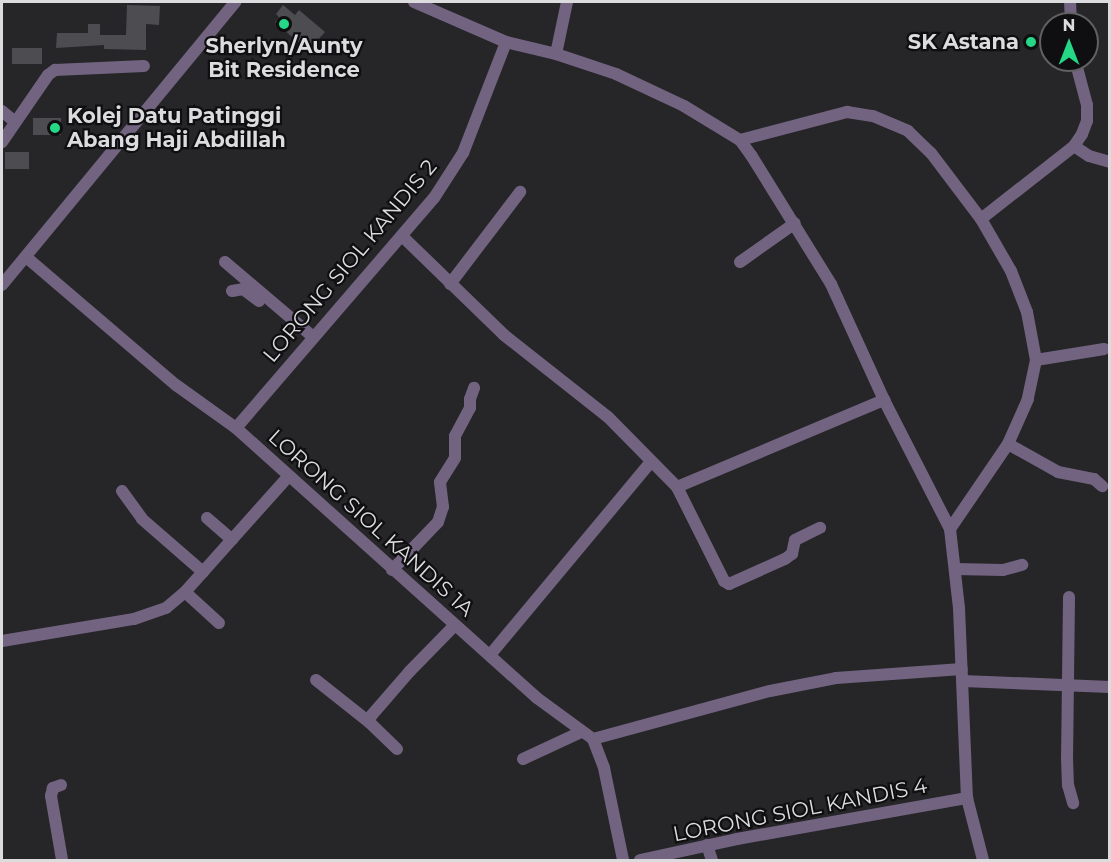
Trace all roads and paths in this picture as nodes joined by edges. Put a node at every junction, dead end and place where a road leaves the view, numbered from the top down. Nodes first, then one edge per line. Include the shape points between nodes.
1 (235, 2) edge
2 (414, 2) edge
3 (567, 2) edge
4 (506, 42) junction
5 (556, 54) junction
6 (144, 66) dead end
7 (1078, 72) edge
8 (2, 111) edge
9 (15, 122) junction
10 (740, 140) junction
11 (2, 142) edge
12 (1074, 146) junction
13 (1110, 162) edge
14 (520, 192) dead end
15 (981, 219) junction
16 (795, 223) junction
17 (402, 236) junction
18 (26, 256) junction
19 (225, 262) dead end
20 (740, 262) dead end
21 (450, 284) junction
22 (2, 285) edge
23 (232, 291) dead end
24 (310, 340) junction
25 (1104, 349) dead end
26 (1036, 360) junction
27 (474, 388) dead end
28 (884, 400) junction
29 (236, 428) junction
30 (1008, 444) junction
31 (650, 463) junction
32 (288, 477) junction
33 (1102, 486) dead end
34 (676, 487) junction
35 (122, 491) dead end
36 (207, 518) dead end
37 (820, 528) dead end
38 (950, 529) junction
39 (231, 540) junction
40 (1022, 565) dead end
41 (955, 569) junction
42 (392, 570) junction
43 (203, 572) junction
44 (185, 592) junction
45 (1069, 597) dead end
46 (219, 623) dead end
47 (455, 625) junction
48 (2, 641) edge
49 (490, 655) junction
50 (962, 675) junction
51 (316, 680) dead end
52 (1068, 685) junction
53 (1110, 687) edge
54 (369, 722) junction
55 (581, 732) junction
56 (592, 739) junction
57 (397, 748) dead end
58 (523, 759) dead end
59 (61, 785) dead end
60 (967, 798) junction
61 (1073, 803) dead end
62 (707, 845) junction
63 (62, 861) edge
64 (623, 861) edge
65 (640, 861) edge
66 (712, 861) edge
67 (983, 861) edge

1 - 18 street
2 - 4 street
3 - 5 street
4 - 5 street
4 - 17 street, LORONG SIOL KANDIS 2 via 463,153 434,198
5 - 10 street via 616,74 684,106
6 - 9 street via 56,70 48,75
7 - 12 street via 1087,121
8 - 9 street
9 - 11 street
10 - 15 street via 847,112 873,117 908,131 931,153
10 - 16 street
12 - 13 street via 1089,156
12 - 15 street
14 - 21 street
15 - 26 street via 1011,272 1027,312
16 - 20 street
16 - 28 street via 831,284
17 - 21 street
17 - 24 street, LORONG SIOL KANDIS 2
18 - 22 street
18 - 29 street, LORONG SIOL KANDIS 1A via 176,385
19 - 24 street
21 - 31 street via 504,335 608,417
23 - 24 street via 240,288 249,292
24 - 29 street, LORONG SIOL KANDIS 2
25 - 26 street
26 - 30 street via 1028,399
27 - 42 street via 470,408 456,436 456,458 441,482 443,507 438,522
28 - 34 street
28 - 38 street
29 - 32 street, LORONG SIOL KANDIS 1A
30 - 33 street via 1058,472 1094,479
30 - 38 street
31 - 34 street
31 - 49 street
32 - 39 street
32 - 42 street, LORONG SIOL KANDIS 1A
34 - 37 street via 723,581 729,584 785,559 792,554 795,540
35 - 43 street via 142,519
36 - 39 street
38 - 41 street
39 - 43 street
40 - 41 street via 1003,570
41 - 50 street
42 - 47 street, LORONG SIOL KANDIS 1A
43 - 44 street
44 - 46 street
44 - 48 street via 166,608 149,615
45 - 52 street
47 - 49 street, LORONG SIOL KANDIS 1A
47 - 54 street via 410,671
49 - 55 street, LORONG SIOL KANDIS 1A
50 - 52 street
50 - 56 street via 826,680
50 - 60 street
51 - 54 street
52 - 53 street
52 - 61 street via 1068,785
54 - 57 street
55 - 56 street, LORONG SIOL KANDIS 1A
55 - 58 street
56 - 64 street via 604,768
59 - 63 street via 52,788 51,796
60 - 62 street, LORONG SIOL KANDIS 4
60 - 67 street
62 - 65 street, LORONG SIOL KANDIS 4
62 - 66 street

